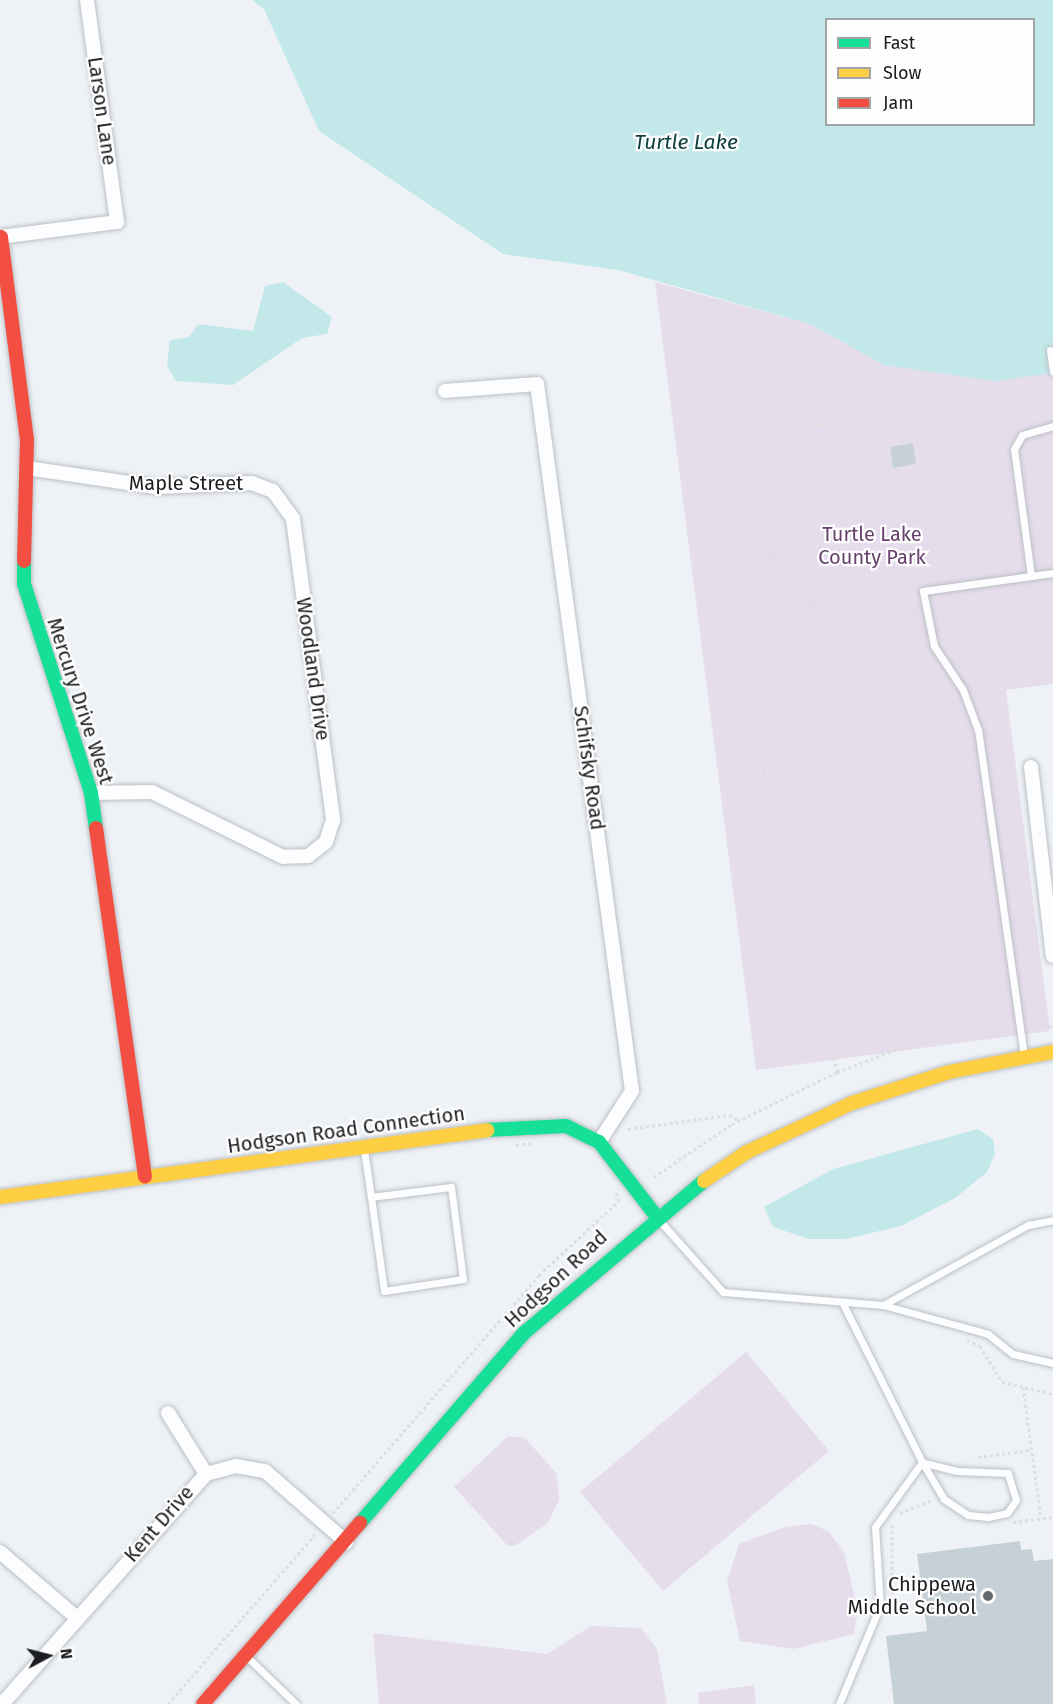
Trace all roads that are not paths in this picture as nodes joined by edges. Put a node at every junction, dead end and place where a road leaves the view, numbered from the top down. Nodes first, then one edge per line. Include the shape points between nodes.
1 (87, 0) edge
2 (1, 237) edge
3 (1050, 350) dead end
4 (1053, 372) edge
5 (445, 391) dead end
6 (1053, 426) edge
7 (27, 468) junction
8 (293, 519) joint
9 (1053, 573) edge
10 (1031, 576) junction
11 (1031, 767) dead end
12 (92, 794) junction
13 (1053, 956) edge
14 (1053, 1052) edge
15 (1024, 1056) junction
16 (599, 1142) junction
17 (364, 1147) junction
18 (146, 1177) junction
19 (0, 1197) edge
20 (371, 1197) junction
21 (657, 1217) junction
22 (1053, 1220) edge
23 (843, 1304) junction
24 (883, 1305) junction
25 (1053, 1363) edge
26 (168, 1413) dead end
27 (922, 1462) junction
28 (206, 1474) junction
29 (346, 1542) junction
30 (0, 1552) edge
31 (77, 1618) junction
32 (244, 1654) junction
33 (2, 1704) edge
34 (203, 1704) edge
35 (296, 1704) edge
36 (839, 1704) edge

1 - 2 street, Larson Lane via 117,222
2 - 7 street, Mercury Drive West via 23,391
3 - 4 lane
5 - 16 street, Schifsky Road via 537,384 632,1091
6 - 10 lane via 1022,435 1014,449
7 - 8 street, Maple Street via 156,488 252,483 273,491
7 - 12 street, Mercury Drive West via 26,596
8 - 12 street, Woodland Drive via 333,820 318,850 291,859 152,792
9 - 10 lane
10 - 15 lane via 923,591 934,646 963,690 978,730
11 - 13 street
12 - 18 street, Mercury Drive West
14 - 15 street, Hodgson Road
15 - 21 street, Hodgson Road via 907,1084 799,1125 722,1166
16 - 17 street, Hodgson Road Connection via 566,1126 526,1125
16 - 21 street, Hodgson Road Connection
17 - 18 street, Hodgson Road Connection
17 - 20 lane
18 - 19 street, Hodgson Road Connection
20 - 20 lane via 384,1291 463,1280 451,1187
21 - 23 lane via 723,1292
21 - 29 street, Hodgson Road via 524,1333
22 - 24 lane via 1028,1225
23 - 24 lane
23 - 27 lane
24 - 25 lane via 988,1334 1013,1354
26 - 28 street
27 - 27 lane via 944,1499 968,1515 1007,1513 1016,1500 1008,1473 957,1471
27 - 36 lane via 875,1527 880,1606
28 - 29 street, Kent Drive via 236,1466 265,1471
28 - 31 street, Kent Drive
29 - 32 street, Hodgson Road
30 - 31 street
31 - 33 street, Kent Drive
32 - 34 street, Hodgson Road
32 - 35 lane

